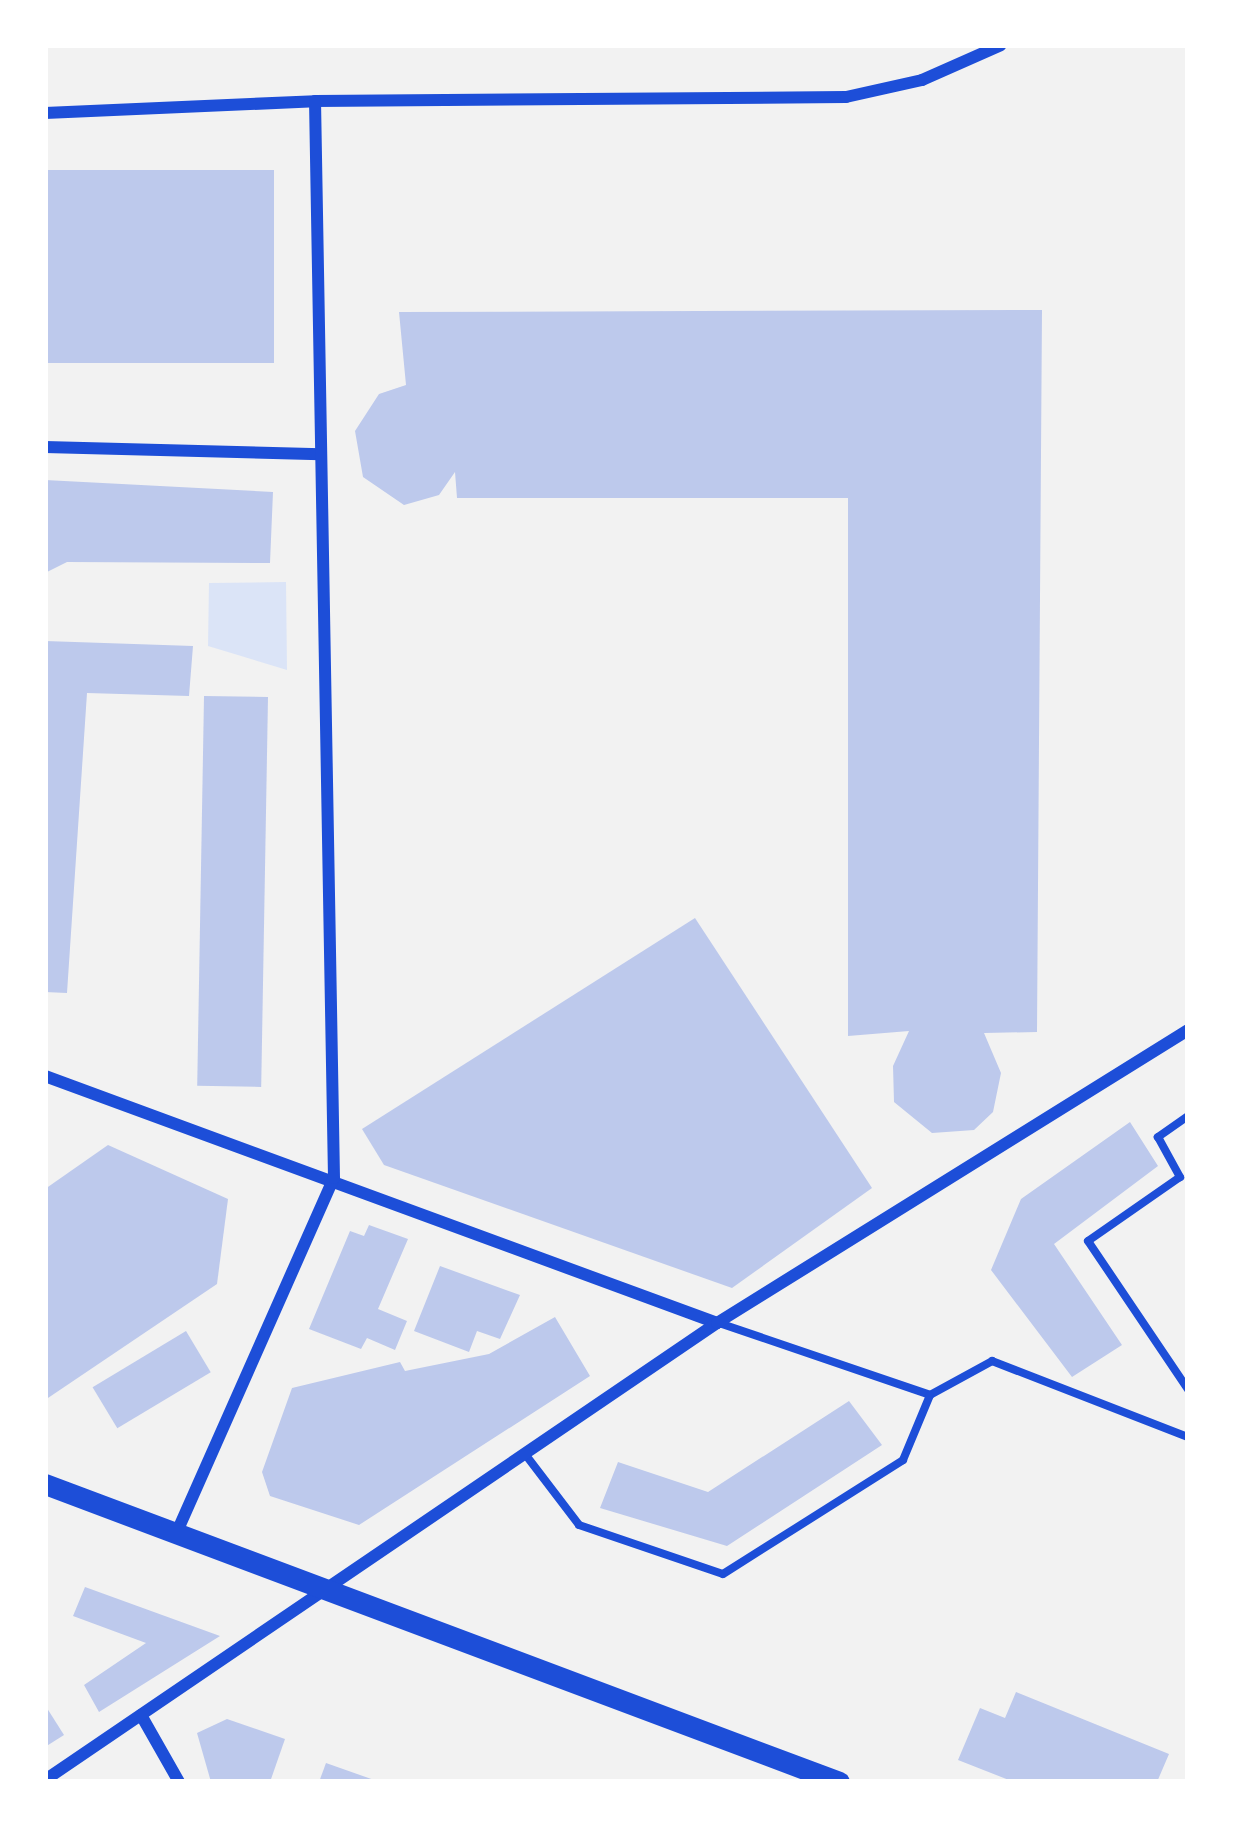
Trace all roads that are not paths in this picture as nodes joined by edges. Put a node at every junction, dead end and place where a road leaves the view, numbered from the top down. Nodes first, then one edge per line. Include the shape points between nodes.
1 (1001, 45) edge
2 (315, 101) junction
3 (45, 113) edge
4 (45, 447) edge
5 (321, 454) junction
6 (1188, 1030) edge
7 (45, 1076) edge
8 (1188, 1116) edge
9 (334, 1178) junction
10 (717, 1323) junction
11 (1188, 1389) edge
12 (930, 1395) junction
13 (1188, 1437) edge
14 (525, 1454) junction
15 (45, 1484) edge
16 (176, 1535) junction
17 (321, 1592) junction
18 (141, 1715) junction
19 (45, 1780) edge
20 (178, 1782) edge
21 (839, 1782) edge

1 - 2 street via 922,80 846,97
2 - 3 street
2 - 5 street
4 - 5 street
5 - 9 street
6 - 10 street
7 - 9 street
8 - 11 lane via 1158,1137 1180,1177 1088,1241
9 - 10 street
9 - 16 street
10 - 12 lane
10 - 14 street
12 - 13 lane via 992,1361
12 - 14 lane via 904,1460 723,1574 579,1525
14 - 17 street
15 - 16 main road
16 - 17 main road
17 - 18 street
17 - 21 main road
18 - 19 street
18 - 20 street

